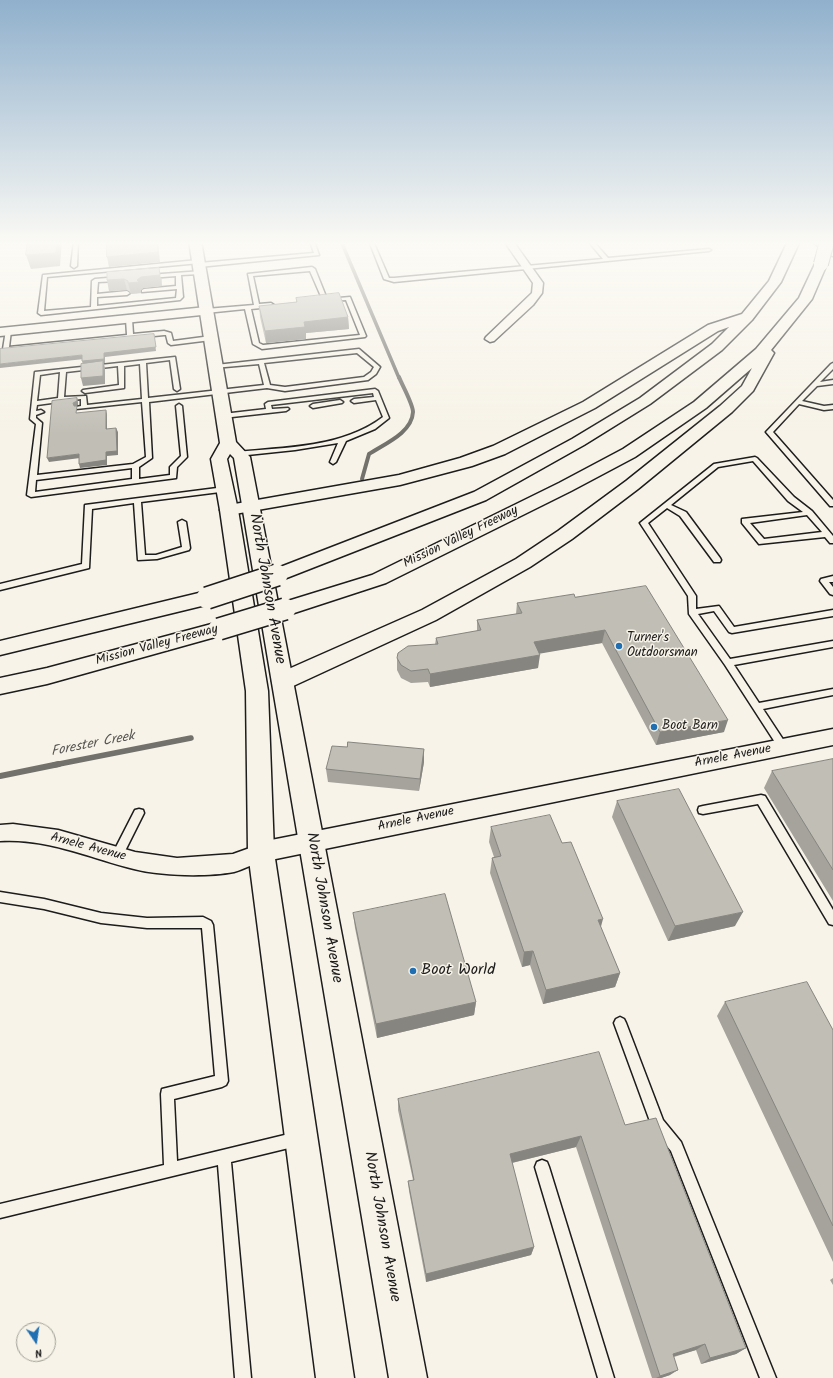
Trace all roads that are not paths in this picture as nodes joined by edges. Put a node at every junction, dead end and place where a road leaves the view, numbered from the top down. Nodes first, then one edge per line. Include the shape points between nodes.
1 (42, 305) edge
2 (118, 305) edge
3 (205, 305) edge
4 (276, 305) edge
5 (351, 305) edge
6 (526, 305) edge
7 (756, 305) edge
8 (800, 305) edge
9 (257, 307) joint
10 (94, 308) joint
11 (248, 308) junction
12 (206, 311) junction
13 (747, 317) junction
14 (129, 319) junction
15 (784, 324) junction
16 (4, 332) edge
17 (130, 336) junction
18 (211, 338) junction
19 (490, 339) dead end
20 (143, 362) junction
21 (261, 362) junction
22 (121, 364) junction
23 (833, 365) edge
24 (216, 367) junction
25 (63, 370) junction
26 (833, 382) edge
27 (817, 384) junction
28 (267, 386) junction
29 (177, 389) dead end
30 (85, 391) dead end
31 (220, 391) junction
32 (378, 398) junction
33 (61, 400) junction
34 (145, 400) junction
35 (354, 401) dead end
36 (340, 402) dead end
37 (800, 402) junction
38 (34, 403) junction
39 (179, 406) dead end
40 (313, 406) dead end
41 (833, 407) edge
42 (286, 409) dead end
43 (270, 411) junction
44 (223, 416) junction
45 (343, 440) junction
46 (233, 448) junction
47 (333, 462) dead end
48 (135, 466) junction
49 (33, 478) junction
50 (136, 481) junction
51 (225, 488) junction
52 (137, 501) junction
53 (833, 504) edge
54 (667, 505) junction
55 (251, 507) junction
56 (229, 510) junction
57 (809, 512) junction
58 (182, 522) dead end
59 (827, 534) junction
60 (833, 541) edge
61 (717, 560) dead end
62 (833, 579) edge
63 (0, 587) edge
64 (833, 592) edge
65 (692, 612) junction
66 (833, 613) edge
67 (833, 644) edge
68 (0, 648) edge
69 (728, 663) junction
70 (282, 680) junction
71 (0, 686) edge
72 (833, 692) edge
73 (757, 707) junction
74 (833, 737) edge
75 (783, 747) junction
76 (703, 810) dead end
77 (139, 813) dead end
78 (0, 832) edge
79 (312, 842) junction
80 (261, 852) junction
81 (117, 856) junction
82 (0, 897) edge
83 (833, 920) edge
84 (620, 1023) dead end
85 (301, 1139) junction
86 (224, 1157) junction
87 (542, 1167) dead end
88 (171, 1170) junction
89 (0, 1211) edge
90 (244, 1378) edge
91 (335, 1378) edge
92 (408, 1378) edge
93 (606, 1378) edge
94 (768, 1378) edge

1 - 10 lane via 41,313
2 - 10 lane
3 - 12 main road, North Johnson Avenue
4 - 9 lane
5 - 11 lane via 363,336 262,347 256,344
6 - 19 street
7 - 13 main road
8 - 15 main road, Mission Valley Freeway, bridge
9 - 11 lane
11 - 12 lane
12 - 14 street
12 - 18 main road, North Johnson Avenue
13 - 55 main road via 713,328 589,405 499,450 400,480
13 - 68 main road, bridge via 717,348 645,401 578,442 480,496 277,575 207,598
14 - 16 street
14 - 17 lane
15 - 70 main road via 748,388 682,445 565,535 516,567 430,615
15 - 71 main road, Mission Valley Freeway, bridge via 761,352 700,405 629,453 379,579 219,629 47,676
16 - 17 lane via 6,348
17 - 18 lane via 169,334 171,343
18 - 24 main road, North Johnson Avenue
20 - 22 lane
20 - 29 lane via 173,358
20 - 34 lane
21 - 24 lane
21 - 28 lane
21 - 28 lane via 359,351 377,367 374,374 366,379 285,388
22 - 25 lane
22 - 30 lane via 122,387
23 - 27 lane
24 - 31 main road, North Johnson Avenue
25 - 33 lane
25 - 38 lane via 36,373
26 - 27 lane
27 - 37 lane
28 - 31 lane
31 - 34 lane
31 - 44 main road, North Johnson Avenue
32 - 35 lane
32 - 43 lane via 375,391 268,404
32 - 45 lane via 386,418 371,430
33 - 34 lane via 84,397 81,407
33 - 38 lane
34 - 48 lane via 148,458
36 - 40 lane
37 - 41 lane via 824,408
37 - 53 lane via 769,432
38 - 49 lane via 37,412 33,420 39,423
39 - 50 lane via 184,458 173,467 174,477
42 - 43 lane
43 - 44 lane
44 - 46 main road, North Johnson Avenue
45 - 46 lane
45 - 47 lane
46 - 51 main road, North Johnson Avenue via 219,459
46 - 55 main road, North Johnson Avenue via 242,457
48 - 49 lane
48 - 50 lane
49 - 50 lane via 31,495
51 - 52 lane
51 - 56 main road, North Johnson Avenue
52 - 58 lane via 141,558 157,558 186,548
52 - 63 lane via 88,507 86,566
54 - 57 lane via 716,465 755,459 790,499
54 - 61 lane via 683,514
54 - 65 lane via 644,523 692,596
55 - 56 main road
55 - 70 main road, North Johnson Avenue
56 - 80 main road, North Johnson Avenue via 257,691
57 - 59 lane
57 - 59 lane via 745,521 762,542
59 - 60 lane
62 - 64 lane via 824,580
65 - 66 lane via 716,608 732,630
65 - 69 lane
67 - 69 lane
69 - 73 lane
70 - 79 main road, North Johnson Avenue
72 - 73 lane
73 - 75 lane
74 - 75 street, Arnele Avenue
75 - 79 street, Arnele Avenue
76 - 83 lane via 761,799
77 - 81 lane
78 - 81 street, Arnele Avenue via 58,838
79 - 80 street, Arnele Avenue
79 - 92 main road, North Johnson Avenue
80 - 81 street, Arnele Avenue via 234,863 177,867
80 - 85 main road, North Johnson Avenue
82 - 88 lane via 44,904 102,918 147,923 203,922 207,925 222,1081 167,1094
84 - 94 lane via 658,1124 676,1147
85 - 86 lane
85 - 91 main road, North Johnson Avenue
86 - 88 lane
86 - 90 lane
87 - 93 lane
88 - 89 lane

